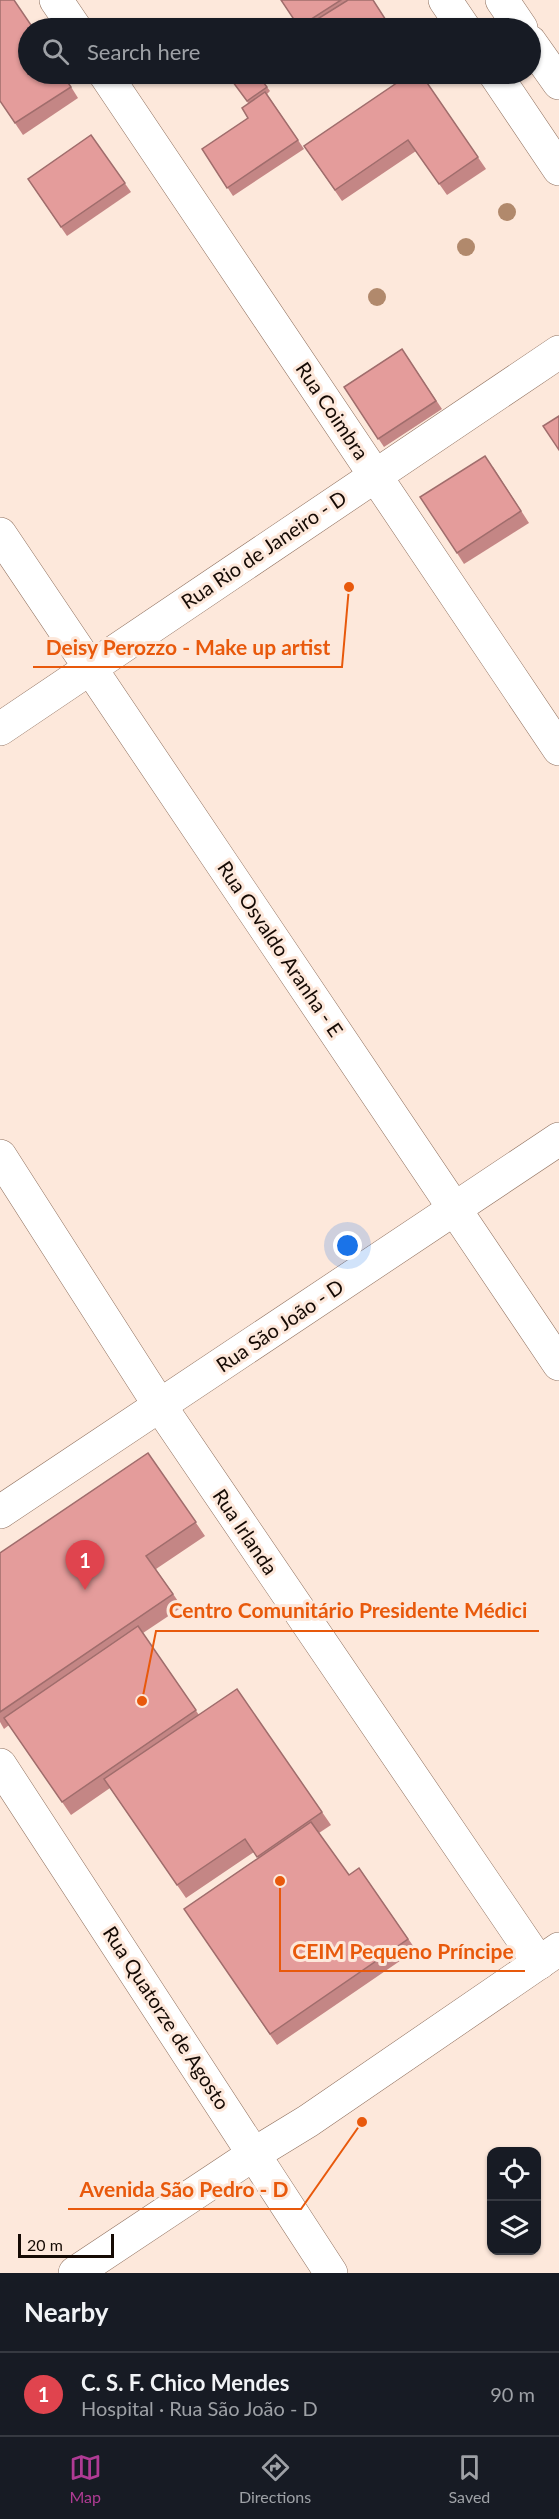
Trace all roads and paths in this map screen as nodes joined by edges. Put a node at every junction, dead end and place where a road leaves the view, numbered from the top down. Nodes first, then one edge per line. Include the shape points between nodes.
1 (56, 0) edge
2 (445, 0) edge
3 (502, 0) edge
4 (68, 18) edge
5 (457, 18) edge
6 (514, 18) edge
7 (541, 57) edge
8 (557, 80) edge
9 (112, 84) edge
10 (502, 84) edge
11 (514, 102) junction
12 (559, 169) edge
13 (559, 352) edge
14 (375, 476) junction
15 (0, 534) edge
16 (90, 667) junction
17 (0, 729) edge
18 (559, 749) edge
19 (559, 1139) edge
20 (0, 1156) edge
21 (454, 1209) junction
22 (559, 1364) edge
23 (160, 1406) junction
24 (0, 1512) edge
25 (0, 1765) edge
26 (549, 1956) edge
27 (254, 2154) junction
28 (75, 2273) edge
29 (331, 2273) edge

1 - 4 street
2 - 5 street
3 - 6 street
7 - 8 street
8 - 11 street
9 - 14 street, Rua Coimbra
10 - 11 street
11 - 12 street
13 - 14 street, Rua Rio de Janeiro - D
14 - 16 street, Rua Rio de Janeiro - D
14 - 18 street, Rua Coimbra
15 - 16 street, Rua Osvaldo Aranha - E
16 - 17 street, Rua Rio de Janeiro - D
16 - 21 street, Rua Osvaldo Aranha - E
19 - 21 street, Rua São João - D
20 - 23 street, Rua Irlanda
21 - 22 street, Rua Osvaldo Aranha - E
21 - 23 street, Rua São João - D
23 - 24 street, Rua São João - D
23 - 26 street, Rua Irlanda
25 - 27 street, Rua Quatorze de Agosto
26 - 27 street
27 - 28 street
27 - 29 street, Rua Quatorze de Agosto

